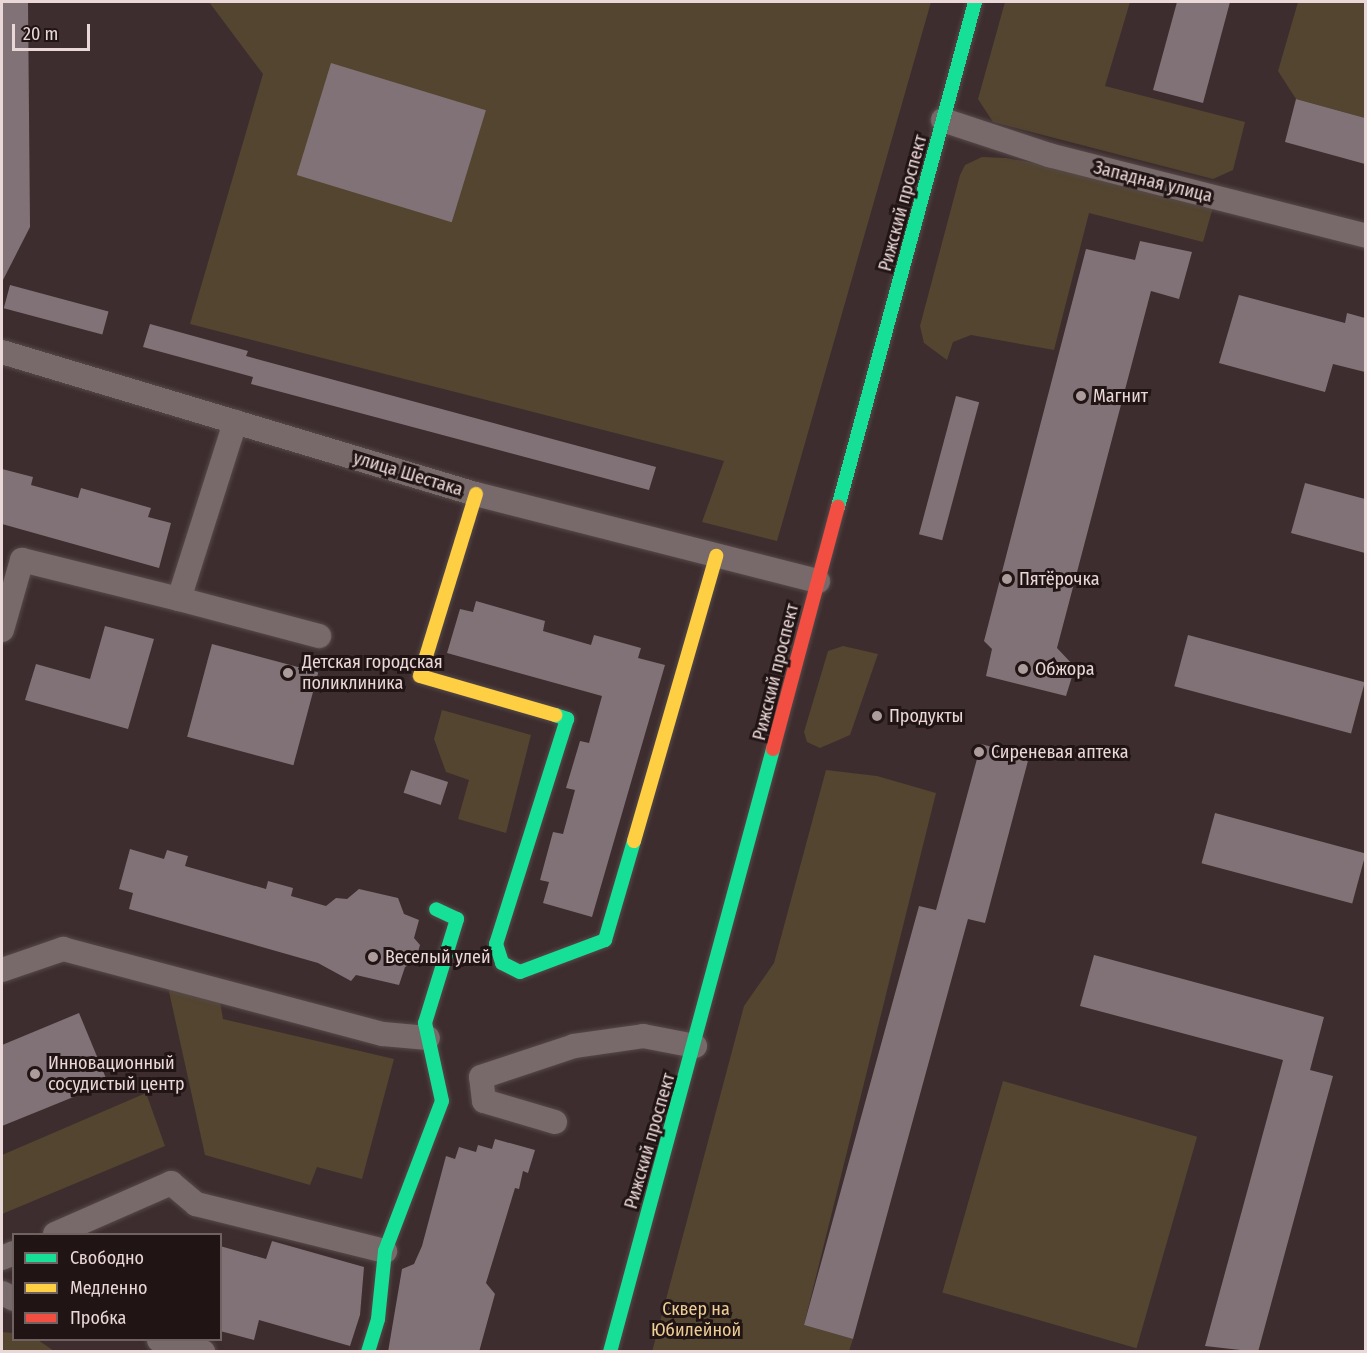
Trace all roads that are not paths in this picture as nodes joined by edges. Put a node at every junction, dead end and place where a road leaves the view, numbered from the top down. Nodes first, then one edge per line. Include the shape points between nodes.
1 (975, 2) edge
2 (943, 120) junction
3 (1365, 236) edge
4 (2, 352) edge
5 (235, 422) junction
6 (476, 494) junction
7 (716, 556) junction
8 (818, 581) junction
9 (179, 599) junction
10 (2, 630) edge
11 (319, 636) dead end
12 (436, 909) dead end
13 (2, 970) edge
14 (428, 1038) junction
15 (695, 1046) junction
16 (555, 1122) dead end
17 (57, 1233) edge
18 (385, 1251) junction
19 (163, 1341) edge
20 (203, 1352) edge
21 (368, 1352) edge
22 (610, 1352) edge

1 - 2 main road, Рижский проспект
2 - 3 street, Западная улица via 1049,155
2 - 8 main road, Рижский проспект
4 - 5 street, улица Шестака
5 - 6 street, улица Шестака
5 - 9 street
6 - 7 street, улица Шестака
6 - 7 main road via 420,676 567,718 496,944 502,963 520,972 605,940
7 - 8 street, улица Шестака
8 - 15 main road, Рижский проспект
9 - 10 street via 22,560
9 - 11 street
12 - 14 main road via 457,919 425,1023
13 - 14 street via 63,949 383,1034
14 - 18 main road via 442,1101
15 - 16 street via 643,1036 574,1046 481,1077 484,1101
15 - 22 main road, Рижский проспект
17 - 18 street via 171,1183 196,1204
18 - 21 main road via 378,1319
19 - 20 street

